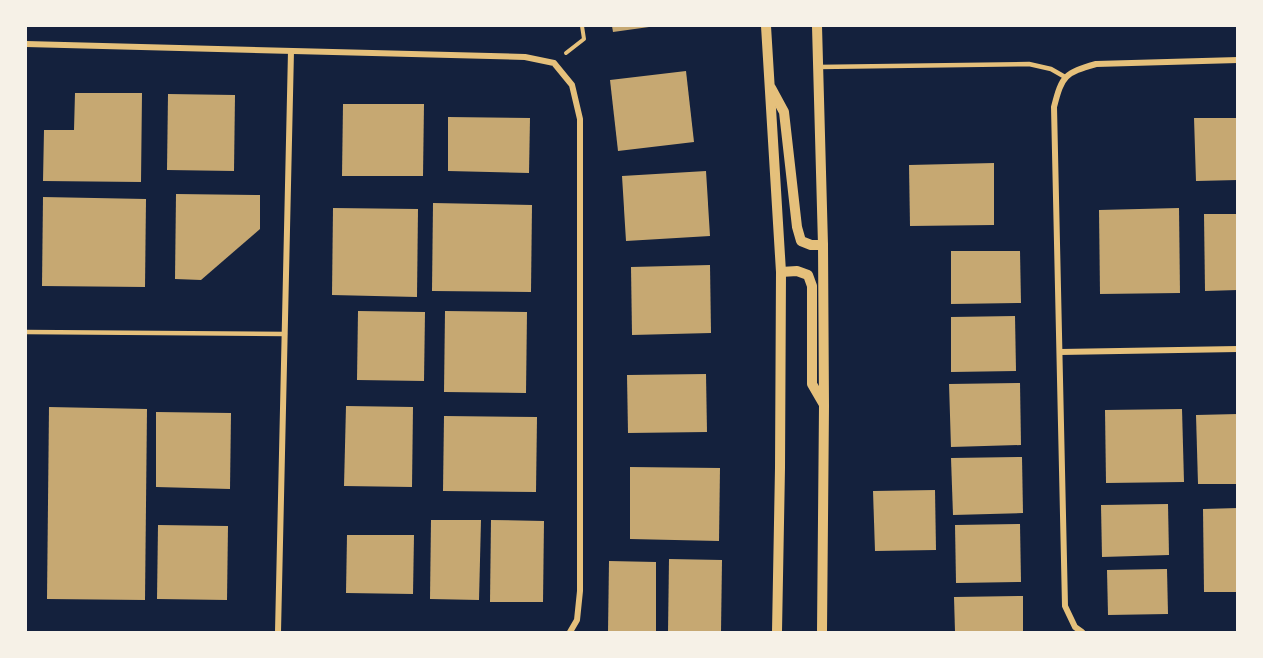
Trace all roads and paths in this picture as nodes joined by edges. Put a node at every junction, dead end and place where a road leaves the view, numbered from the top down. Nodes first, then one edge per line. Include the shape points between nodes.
1 (582, 26) edge
2 (766, 26) edge
3 (817, 26) edge
4 (26, 44) edge
5 (291, 51) junction
6 (1238, 60) edge
7 (554, 63) junction
8 (818, 67) junction
9 (1065, 77) junction
10 (770, 85) junction
11 (823, 245) junction
12 (781, 272) junction
13 (26, 332) edge
14 (285, 334) junction
15 (1238, 350) edge
16 (1060, 352) junction
17 (824, 406) junction
18 (278, 633) edge
19 (570, 633) edge
20 (777, 633) edge
21 (822, 633) edge
22 (1082, 633) edge

1 - 7 path via 584,39
2 - 10 street
3 - 8 street
4 - 5 street
5 - 7 street via 525,57
5 - 14 street
6 - 9 street via 1096,64
7 - 19 street via 572,85 580,119 580,591 577,620
8 - 9 lane via 1029,64
8 - 11 street
9 - 16 street via 1054,107
10 - 11 street via 784,112 801,241
10 - 12 street
11 - 17 street
12 - 17 street via 808,275 812,286 812,384
12 - 20 street
13 - 14 lane
14 - 18 street
15 - 16 street
16 - 22 street via 1065,606
17 - 21 street

